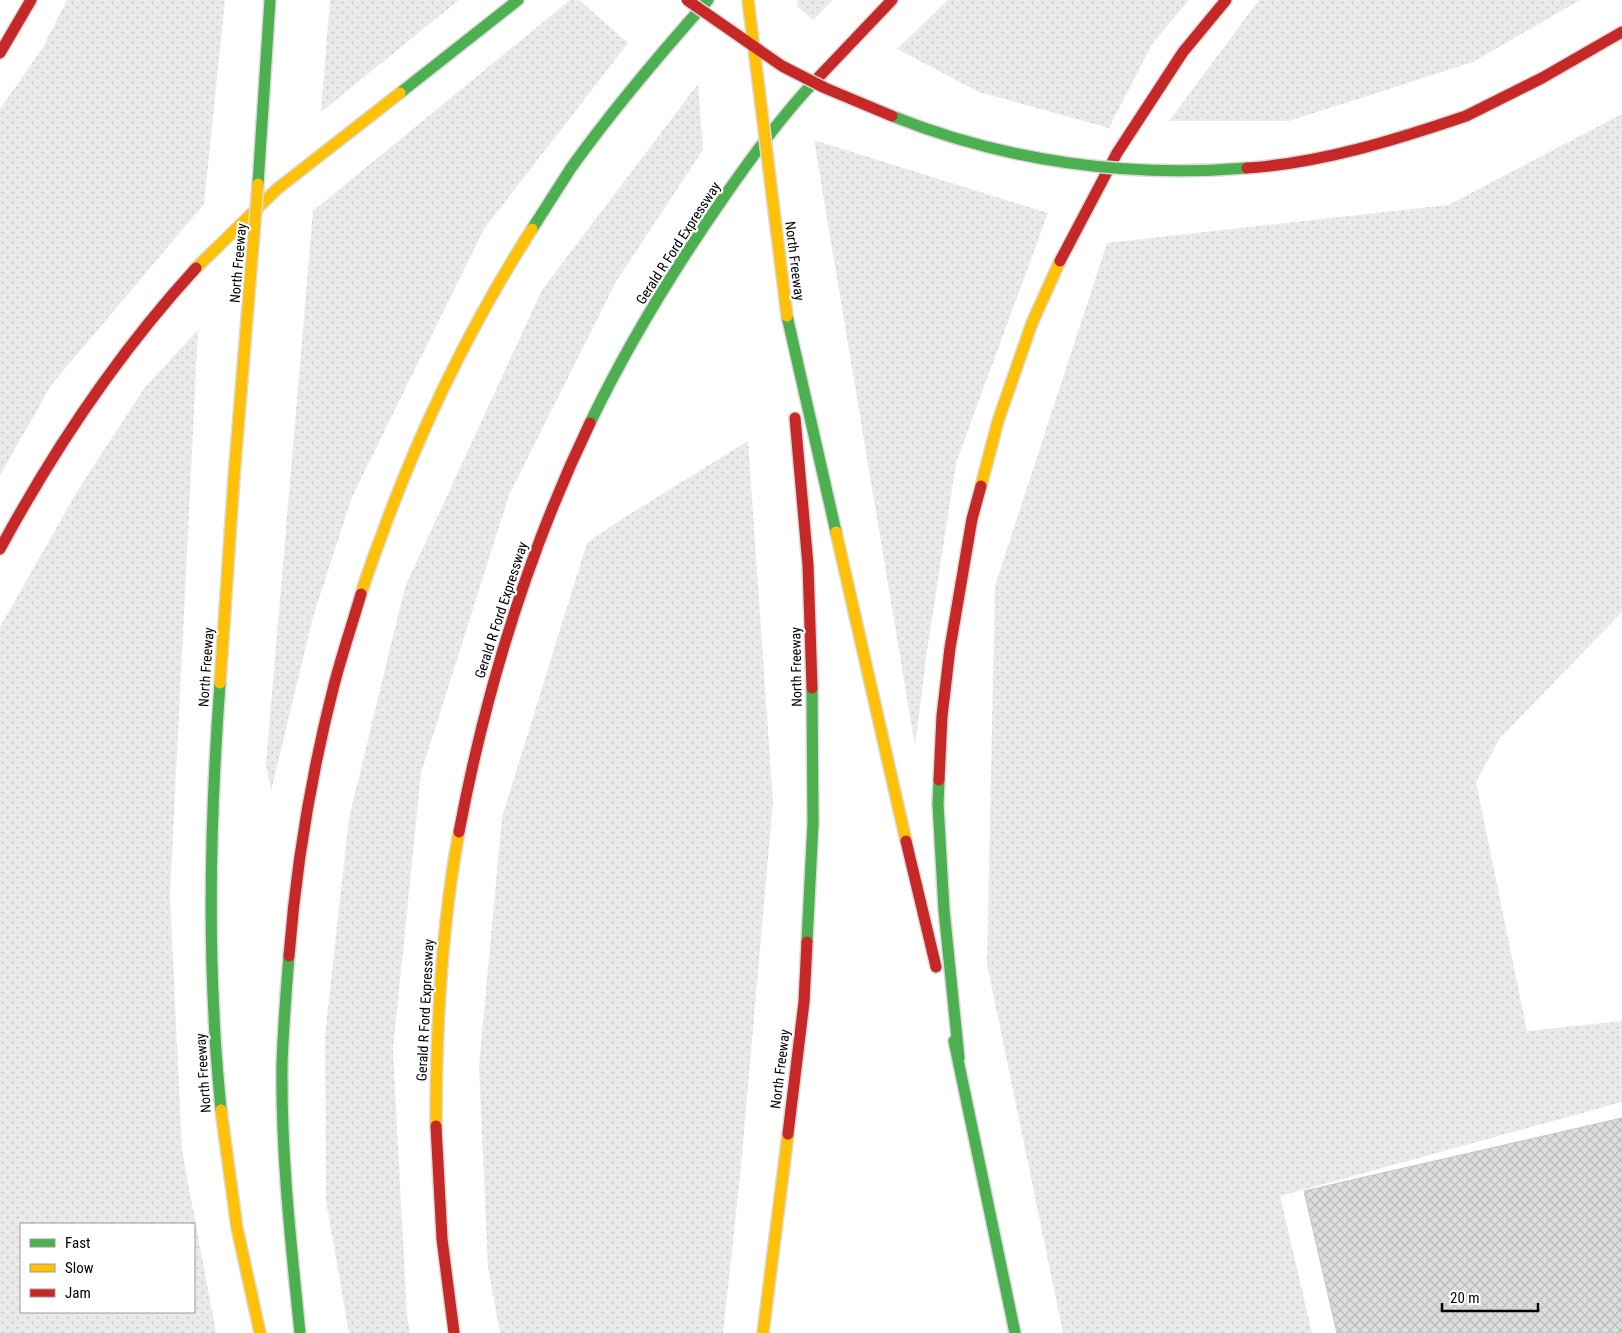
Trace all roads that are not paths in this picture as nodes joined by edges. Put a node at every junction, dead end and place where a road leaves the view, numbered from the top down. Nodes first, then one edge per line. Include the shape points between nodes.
1 (31, 0) edge
2 (270, 0) edge
3 (518, 0) edge
4 (687, 0) edge
5 (708, 0) edge
6 (748, 0) edge
7 (892, 0) edge
8 (1226, 0) edge
9 (1622, 32) edge
10 (0, 53) edge
11 (1576, 72) dead end
12 (1466, 116) junction
13 (787, 316) junction
14 (0, 549) edge
15 (959, 1058) junction
16 (260, 1333) edge
17 (300, 1333) edge
18 (454, 1333) edge
19 (763, 1333) edge
20 (1015, 1333) edge

1 - 10 highway
2 - 16 highway, North Freeway, bridge via 254,256 234,477 210,878 213,1000 222,1121 238,1236
3 - 14 highway via 277,189 202,261 155,316 86,407 46,467
4 - 12 highway, bridge via 783,66 844,98 945,136 1033,158 1182,172 1266,167 1321,158
5 - 17 highway via 667,46 570,170 487,304 408,463 386,517 349,628 307,804 286,976 283,1032 285,1150
6 - 13 highway, North Freeway, bridge
7 - 18 highway, Gerald R Ford Expressway via 784,115 675,271 590,424 524,582 474,755 461,815 444,932 438,1033 437,1150 445,1264
8 - 15 highway via 1183,52 1117,153 1066,248 1032,323 998,421 972,519 950,648 942,716 938,804 944,910
9 - 12 highway via 1542,78
11 - 12 highway
13 - 15 highway via 920,903
13 - 19 highway, North Freeway via 808,565 813,823 804,1002
15 - 20 highway

